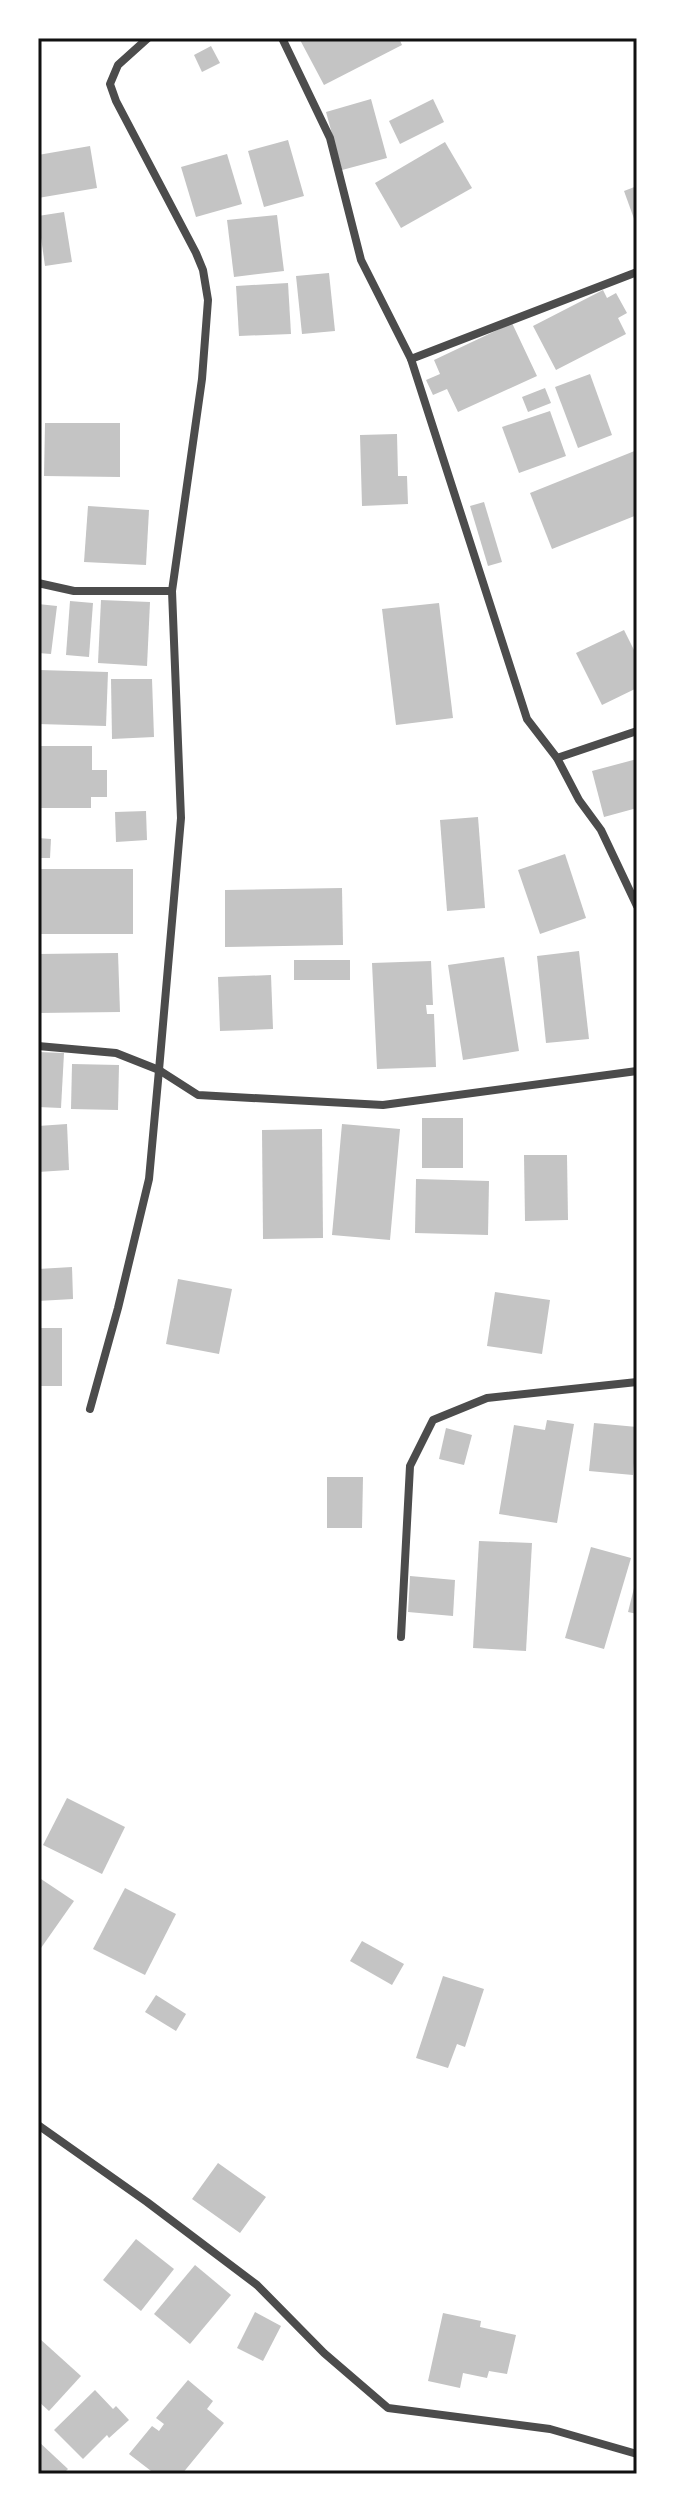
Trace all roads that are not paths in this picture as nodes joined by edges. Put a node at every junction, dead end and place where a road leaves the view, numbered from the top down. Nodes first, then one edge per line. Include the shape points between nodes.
1 (148, 38) edge
2 (282, 38) edge
3 (637, 272) edge
4 (411, 359) junction
5 (38, 583) edge
6 (172, 591) junction
7 (637, 731) edge
8 (557, 758) junction
9 (637, 906) edge
10 (38, 1046) edge
11 (159, 1070) junction
12 (637, 1071) edge
13 (637, 1382) edge
14 (90, 1409) dead end
15 (401, 1637) dead end
16 (38, 2125) edge
17 (637, 2454) edge

1 - 6 street via 118,65 110,84 196,253 208,300
2 - 4 street via 330,138 361,260
3 - 4 street
4 - 8 street via 527,719
5 - 6 street via 74,591
6 - 11 street via 181,818
7 - 8 street
8 - 9 street via 601,830
10 - 11 street via 116,1053
11 - 12 street via 198,1095 383,1105
11 - 14 street via 149,1179
13 - 15 street via 487,1398 433,1420 410,1466
16 - 17 street via 257,2285 388,2408 550,2429

